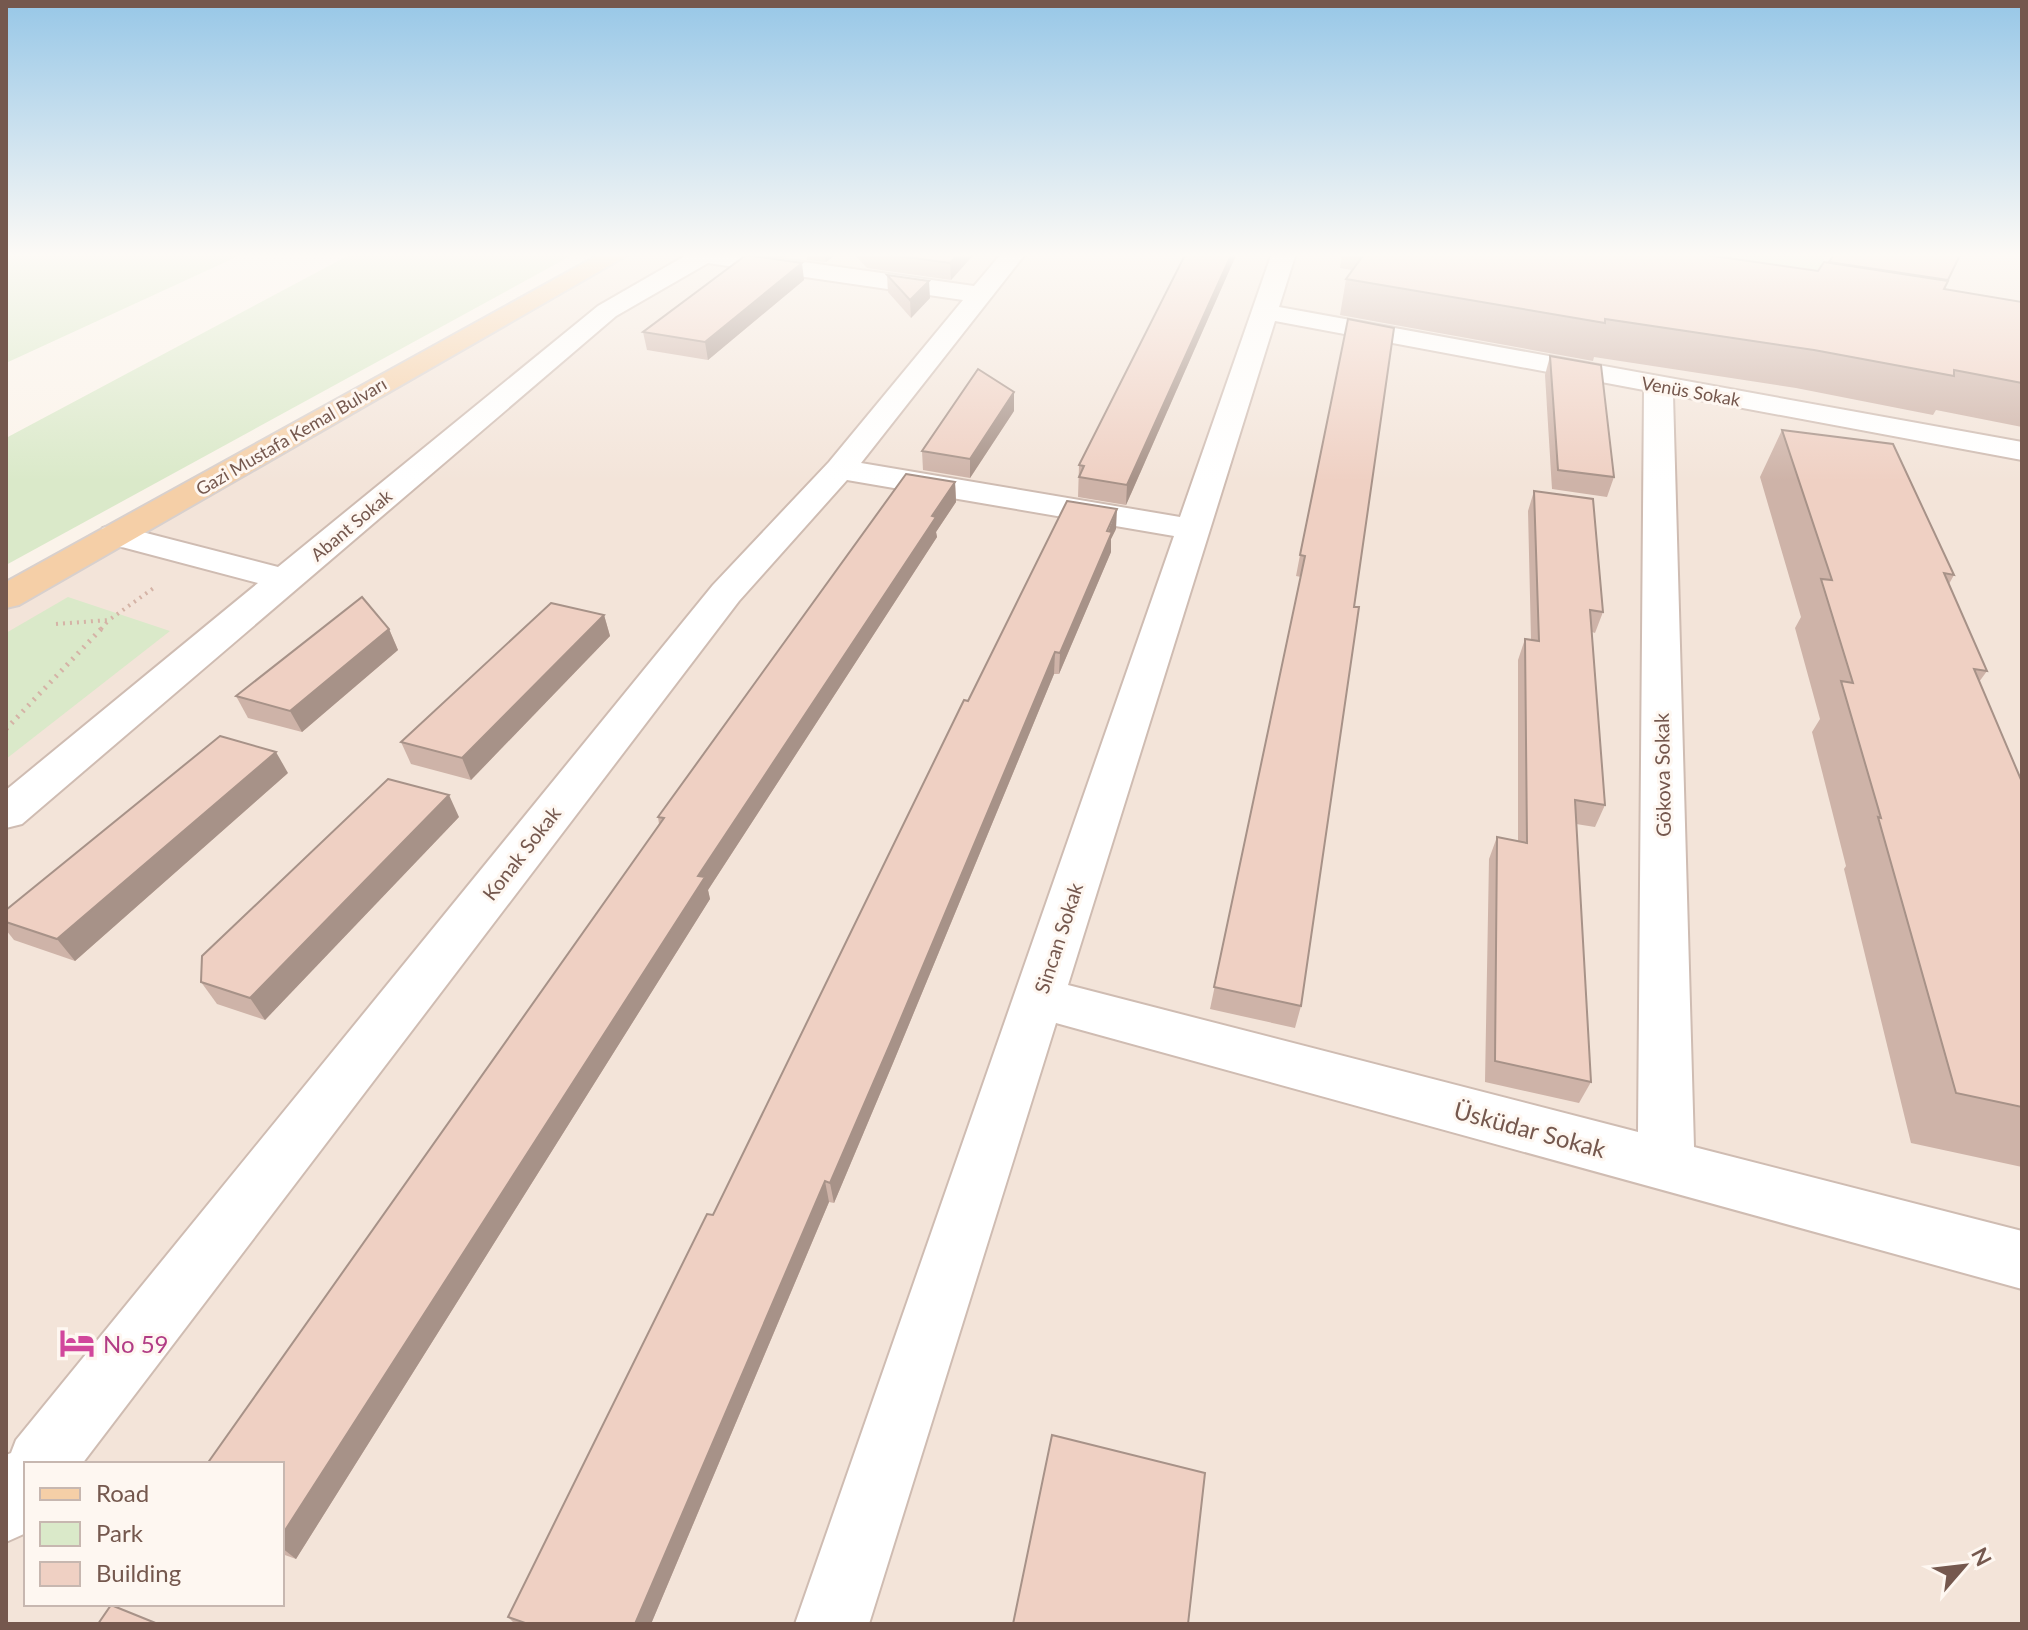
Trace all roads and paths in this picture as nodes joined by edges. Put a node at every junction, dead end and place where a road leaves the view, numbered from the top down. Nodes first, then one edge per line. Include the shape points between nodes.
1 (483, 329) edge
2 (585, 329) edge
3 (950, 329) edge
4 (1260, 329) edge
5 (1358, 329) edge
6 (1658, 385) junction
7 (2022, 451) edge
8 (840, 469) junction
9 (1192, 529) junction
10 (115, 535) junction
11 (198, 557) junction
12 (286, 580) junction
13 (6, 597) edge
14 (109, 620) junction
15 (47, 626) dead end
16 (6, 729) edge
17 (6, 813) edge
18 (1038, 998) junction
19 (1666, 1165) junction
20 (2022, 1260) edge
21 (42, 1462) edge
22 (24, 1484) edge
23 (6, 1507) edge
24 (832, 1624) edge

1 - 10 main road, Gazi Mustafa Kemal Bulvarı
2 - 12 street, Abant Sokak
3 - 8 street, Konak Sokak
4 - 9 street, Sincan Sokak
5 - 6 street, Venüs Sokak
6 - 7 street, Venüs Sokak
6 - 19 street, Gökova Sokak
8 - 9 street
8 - 21 street, Konak Sokak via 726,593
9 - 18 street, Sincan Sokak
10 - 11 street
10 - 13 main road, Gazi Mustafa Kemal Bulvarı
11 - 12 street
11 - 14 path
12 - 17 street, Abant Sokak
14 - 15 path
14 - 16 path
18 - 19 street, Üsküdar Sokak
18 - 24 street, Sincan Sokak
19 - 20 street, Üsküdar Sokak
22 - 23 street

